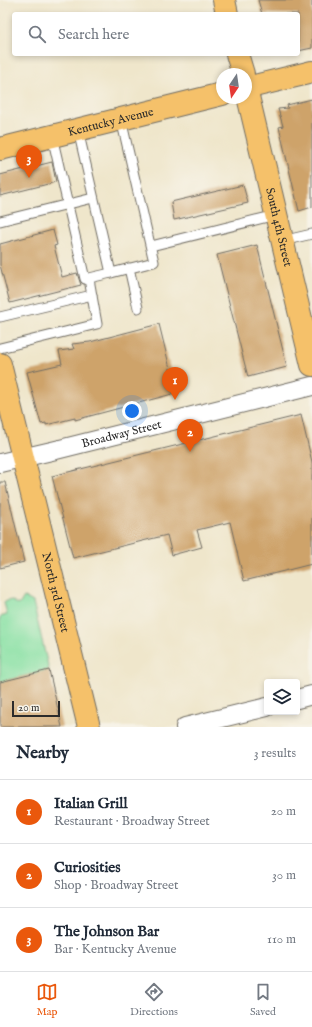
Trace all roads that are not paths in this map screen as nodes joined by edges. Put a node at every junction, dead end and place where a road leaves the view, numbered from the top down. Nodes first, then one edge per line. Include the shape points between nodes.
1 (224, 0) edge
2 (227, 12) edge
3 (238, 56) edge
4 (241, 68) edge
5 (312, 72) edge
6 (252, 87) edge
7 (216, 95) edge
8 (250, 104) edge
9 (121, 119) junction
10 (78, 129) junction
11 (52, 136) junction
12 (0, 148) edge
13 (93, 198) junction
14 (67, 205) junction
15 (276, 215) junction
16 (0, 222) edge
17 (312, 234) edge
18 (282, 241) junction
19 (150, 246) junction
20 (129, 268) junction
21 (111, 273) junction
22 (89, 278) junction
23 (92, 295) junction
24 (138, 308) dead end
25 (0, 317) edge
26 (0, 348) edge
27 (0, 364) edge
28 (312, 365) edge
29 (312, 386) edge
30 (23, 457) junction
31 (0, 463) edge
32 (312, 695) edge
33 (300, 698) edge
34 (264, 708) edge
35 (89, 727) edge
36 (185, 727) edge

1 - 2 main road
3 - 4 main road
5 - 6 main road
7 - 9 main road, Kentucky Avenue
8 - 15 main road, South 4th Street
9 - 10 main road, Kentucky Avenue
9 - 19 lane
10 - 11 main road, Kentucky Avenue
10 - 13 lane
11 - 12 main road, Kentucky Avenue
11 - 14 lane
13 - 14 lane
13 - 21 lane
14 - 16 lane
14 - 22 lane via 85,279
15 - 18 main road, South 4th Street
15 - 19 lane
17 - 18 lane
18 - 28 main road, South 4th Street
19 - 20 lane via 154,262
20 - 21 lane
20 - 24 lane
21 - 22 lane
22 - 23 lane
23 - 25 lane
23 - 26 lane via 98,324
27 - 30 main road, North 3rd Street
29 - 30 street, Broadway Street
30 - 31 street, Broadway Street
30 - 35 main road, North 3rd Street
32 - 33 street
34 - 36 street

